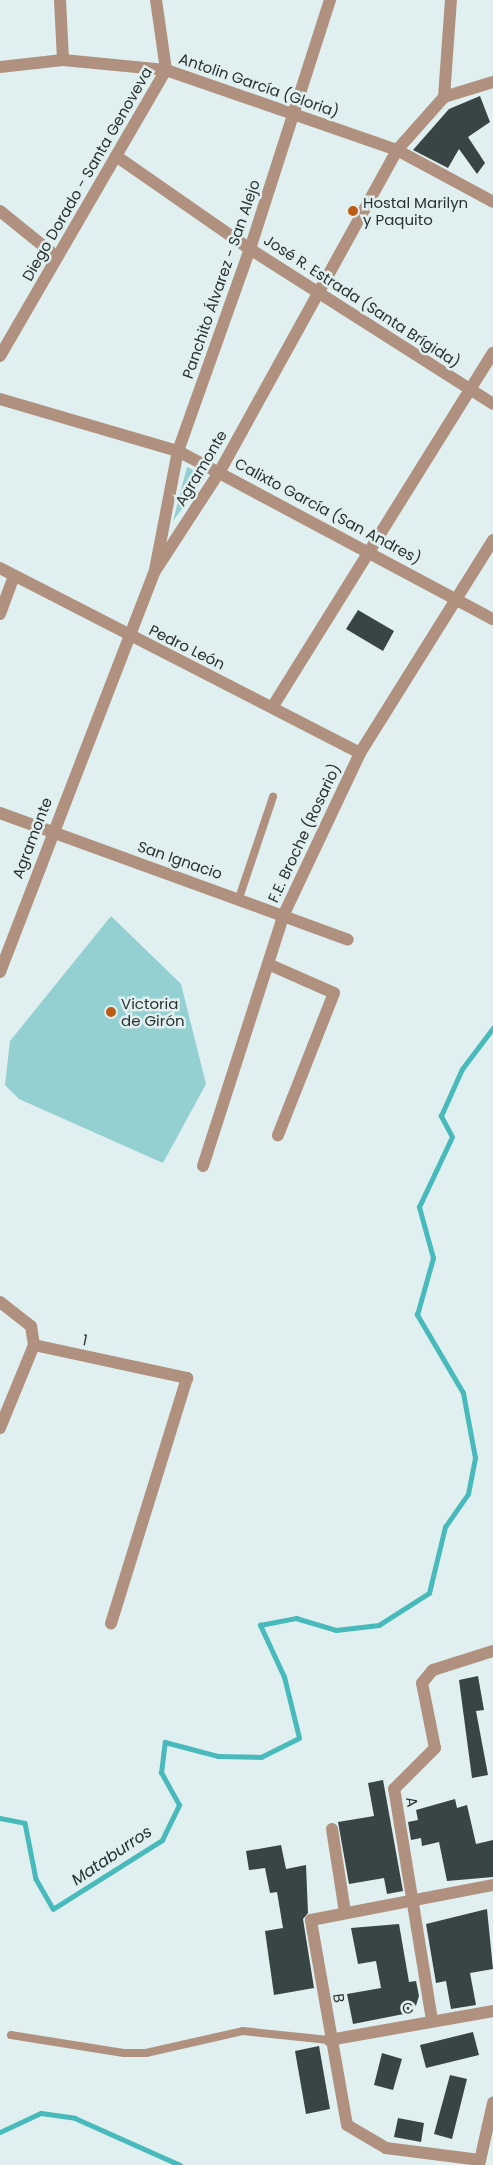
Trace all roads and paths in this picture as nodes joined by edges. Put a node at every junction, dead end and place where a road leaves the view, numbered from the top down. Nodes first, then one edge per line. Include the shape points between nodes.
1 (60, 0) edge
2 (156, 0) edge
3 (330, 0) edge
4 (451, 0) edge
5 (63, 60) junction
6 (0, 67) edge
7 (166, 70) junction
8 (493, 82) edge
9 (444, 97) junction
10 (293, 115) junction
11 (398, 150) junction
12 (116, 156) junction
13 (493, 202) edge
14 (0, 212) edge
15 (250, 249) junction
16 (57, 256) junction
17 (317, 293) junction
18 (493, 353) edge
19 (0, 356) edge
20 (472, 391) junction
21 (0, 399) edge
22 (493, 404) edge
23 (178, 451) junction
24 (220, 471) junction
25 (493, 540) edge
26 (370, 553) junction
27 (0, 568) edge
28 (155, 571) junction
29 (14, 576) junction
30 (459, 600) junction
31 (0, 614) edge
32 (493, 619) edge
33 (128, 636) junction
34 (274, 706) junction
35 (360, 753) junction
36 (273, 797) dead end
37 (0, 813) edge
38 (51, 833) junction
39 (239, 898) junction
40 (284, 914) junction
41 (348, 940) dead end
42 (268, 964) junction
43 (0, 972) edge
44 (278, 1135) dead end
45 (203, 1166) dead end
46 (0, 1302) edge
47 (34, 1345) junction
48 (0, 1428) edge
49 (111, 1624) dead end
50 (493, 1651) edge
51 (332, 1829) dead end
52 (493, 1885) edge
53 (411, 1898) junction
54 (345, 1912) junction
55 (493, 2011) edge
56 (432, 2020) junction
57 (11, 2035) dead end
58 (329, 2040) junction
59 (493, 2103) edge
60 (480, 2162) edge

1 - 5 street
2 - 7 street, Diego Dorado - Santa Genoveva
3 - 10 street, Panchito Álvarez - San Alejo
4 - 9 street
5 - 6 street, Antolin García (Gloria)
5 - 7 street, Antolin García (Gloria)
7 - 10 street, Antolin García (Gloria)
7 - 12 street, Diego Dorado - Santa Genoveva
8 - 9 street
9 - 11 street, Agramonte
10 - 11 street, Antolin García (Gloria)
10 - 15 street, Panchito Álvarez - San Alejo
11 - 13 street, Antolin García (Gloria)
11 - 17 street, Agramonte
12 - 15 street, José R. Estrada (Santa Brígida)
12 - 16 street, Diego Dorado - Santa Genoveva
14 - 16 street
15 - 17 street, José R. Estrada (Santa Brígida)
15 - 23 street, Panchito Álvarez - San Alejo
16 - 19 street, Diego Dorado - Santa Genoveva
17 - 20 street, José R. Estrada (Santa Brígida)
17 - 24 street, Agramonte
18 - 20 street
20 - 22 street, José R. Estrada (Santa Brígida)
20 - 26 street
21 - 23 street, Calixto García (San Andres)
23 - 24 street, Calixto García (San Andres)
23 - 28 street, Panchito Álvarez - San Alejo
24 - 26 street, Calixto García (San Andres)
24 - 28 street, Agramonte
25 - 30 street, F.E. Broche (Rosario)
26 - 30 street, Calixto García (San Andres)
26 - 34 street
27 - 29 street, Pedro León
28 - 33 street, Agramonte
29 - 31 street
29 - 33 street, Pedro León
30 - 32 street, Calixto García (San Andres)
30 - 35 street, F.E. Broche (Rosario)
33 - 34 street, Pedro León
33 - 38 street, Agramonte
34 - 35 street, Pedro León
35 - 40 street, F.E. Broche (Rosario)
36 - 39 lane
37 - 38 street, San Ignacio
38 - 39 street, San Ignacio
38 - 43 street, Agramonte
39 - 40 street, San Ignacio
40 - 41 street, San Ignacio
40 - 42 street, F.E. Broche (Rosario)
42 - 44 street via 334,993
42 - 45 street, F.E. Broche (Rosario)
46 - 47 street via 31,1326
47 - 48 street
47 - 49 street, 1 via 187,1378
50 - 53 street, A via 433,1670 422,1683 435,1748 394,1790
51 - 54 street
52 - 53 street, B
53 - 54 street, B
53 - 56 street, A
54 - 58 street, B via 311,1920
55 - 56 street, C
56 - 58 street, C
57 - 58 lane via 146,2053 243,2032
58 - 60 street, B via 347,2125 386,2148
59 - 60 street

